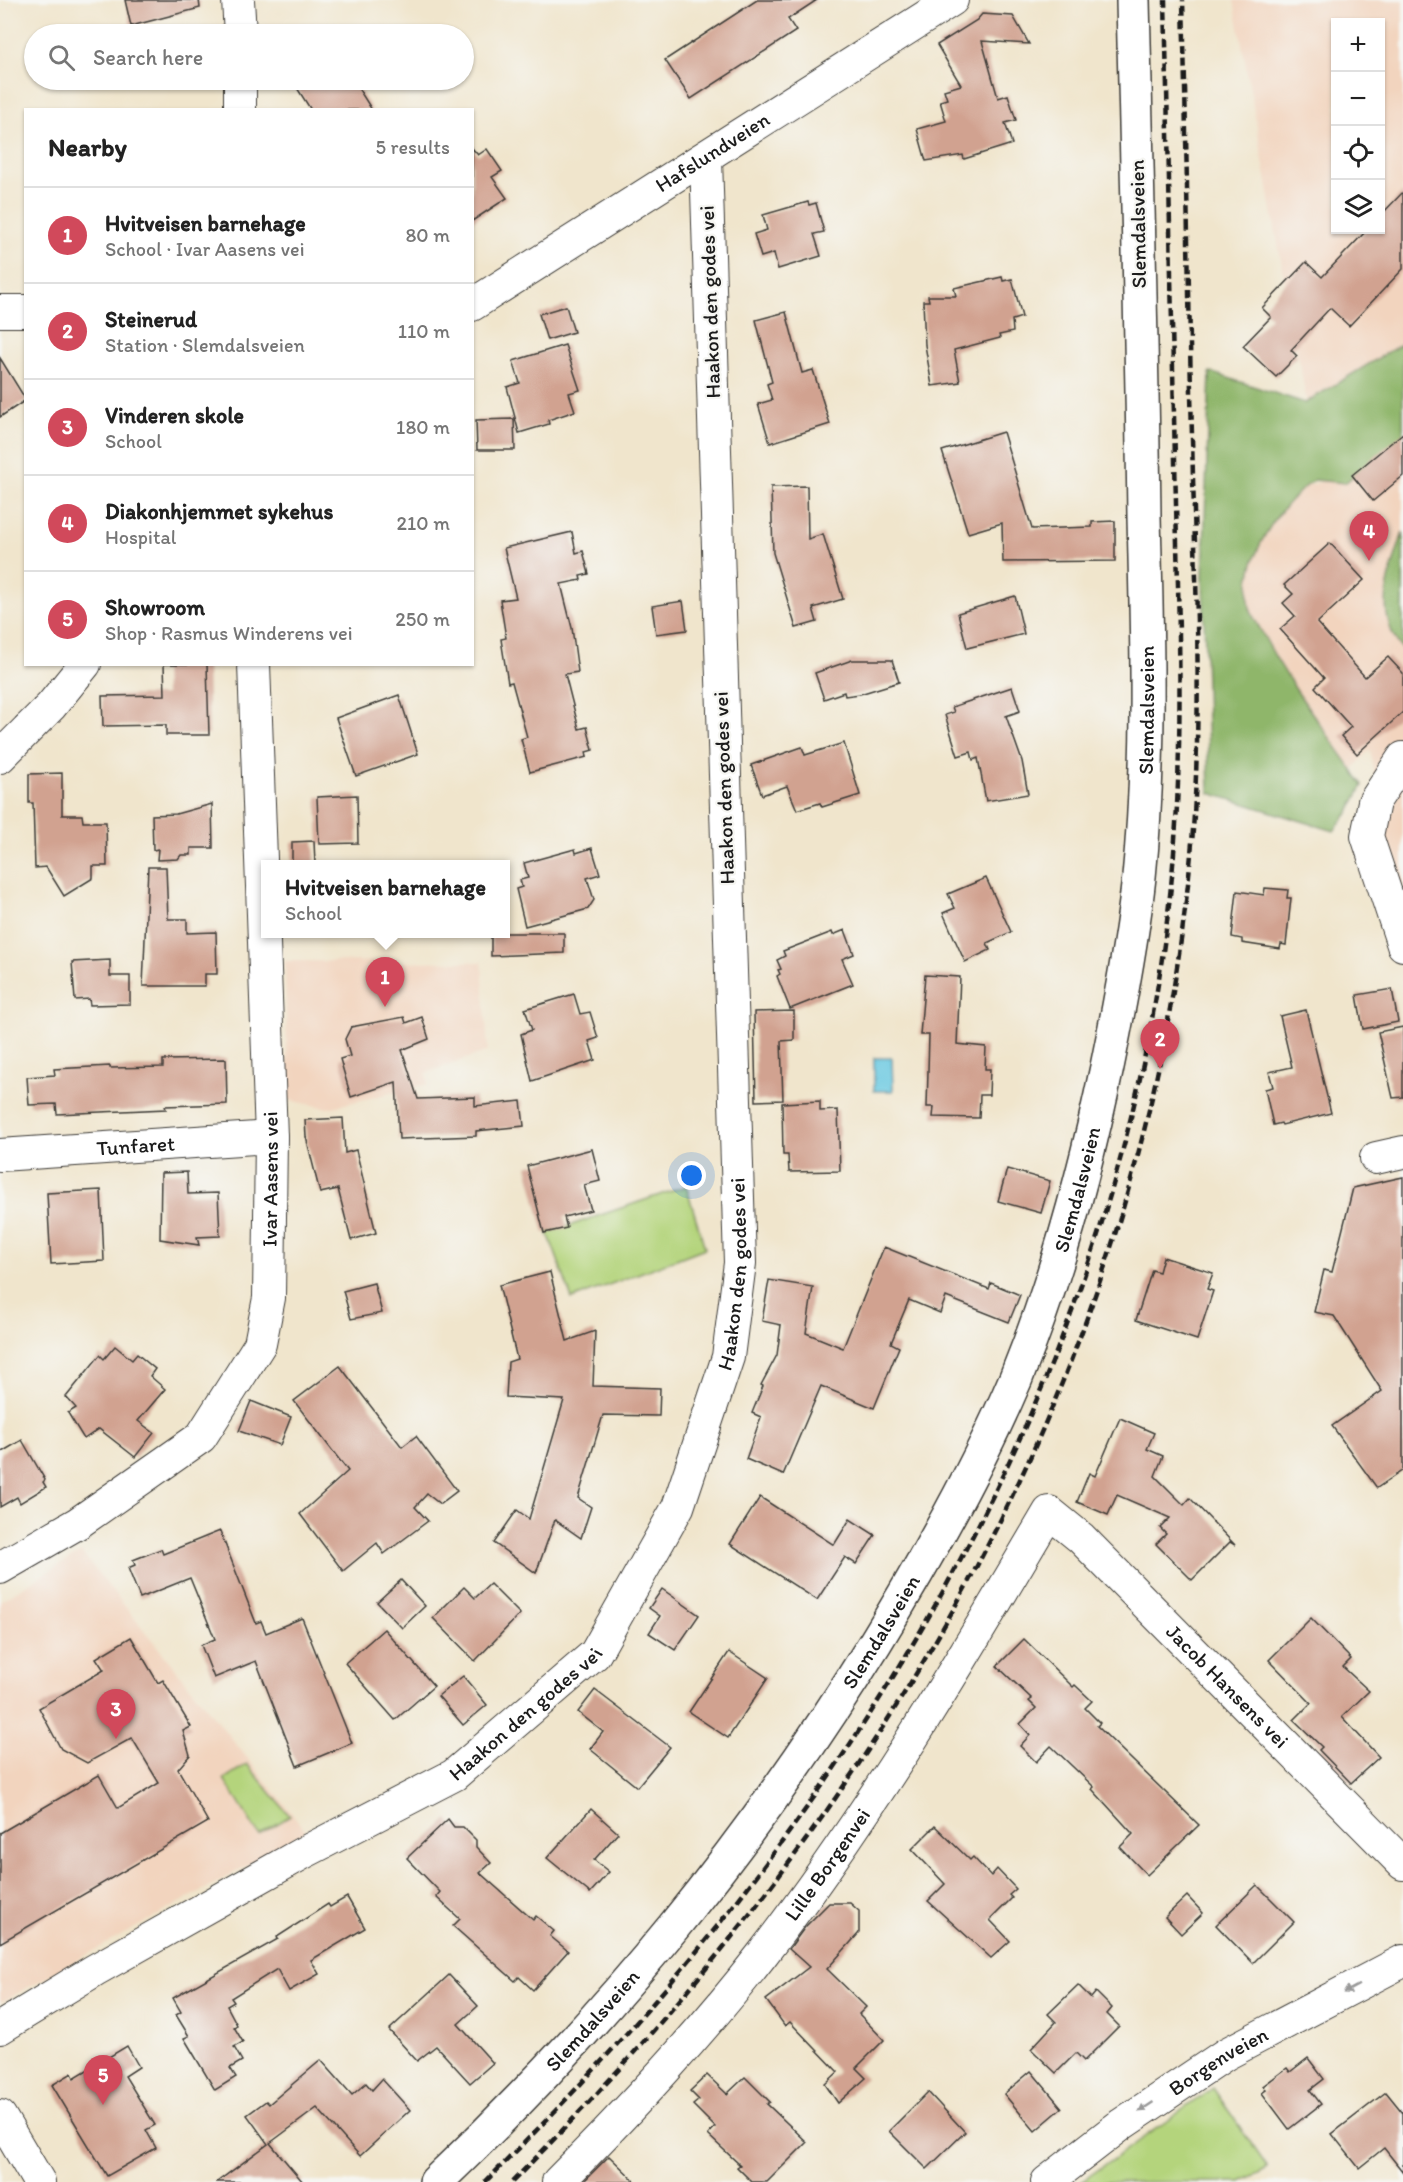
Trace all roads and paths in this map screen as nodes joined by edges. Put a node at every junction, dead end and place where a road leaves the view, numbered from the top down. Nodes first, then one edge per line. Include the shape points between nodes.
1 (238, 0) edge
2 (952, 0) edge
3 (1133, 0) edge
4 (239, 24) edge
5 (240, 90) edge
6 (240, 108) edge
7 (706, 158) junction
8 (474, 303) edge
9 (0, 311) edge
10 (24, 311) edge
11 (83, 666) edge
12 (254, 666) edge
13 (0, 757) edge
14 (1403, 758) edge
15 (261, 860) edge
16 (1400, 926) edge
17 (264, 938) edge
18 (271, 1137) junction
19 (0, 1155) edge
20 (1049, 1512) joint
21 (0, 1568) edge
22 (1403, 1864) edge
23 (1403, 1961) edge
24 (0, 2028) edge
25 (0, 2116) edge
26 (39, 2182) edge
27 (436, 2182) edge
28 (558, 2182) edge
29 (1047, 2182) edge

1 - 4 street
2 - 7 street, Hafslundveien
3 - 27 main road, Slemdalsveien via 1147,649 1143,821 1133,922 1118,1013 1090,1147 1059,1258 1014,1381 974,1467 889,1621 798,1763 721,1870 634,1977 566,2054
5 - 6 street
7 - 8 street, Hafslundveien
7 - 24 street, Haakon den godes vei via 740,1263 728,1357 678,1507 596,1654 454,1775 303,1853
9 - 10 street
11 - 13 street via 51,706
12 - 15 street, Ivar Aasens vei
14 - 16 street via 1374,802 1367,836
17 - 18 street, Ivar Aasens vei
18 - 19 street, Tunfaret
18 - 21 street, Ivar Aasens vei via 269,1298 260,1344 201,1437 78,1523
20 - 22 street, Jacob Hansens vei via 1081,1539
20 - 28 street, Lille Borgenvei via 914,1739 846,1840 760,1957 641,2097
23 -> 29 street, Borgenveien via 1226,2054 1122,2124
25 - 26 street

